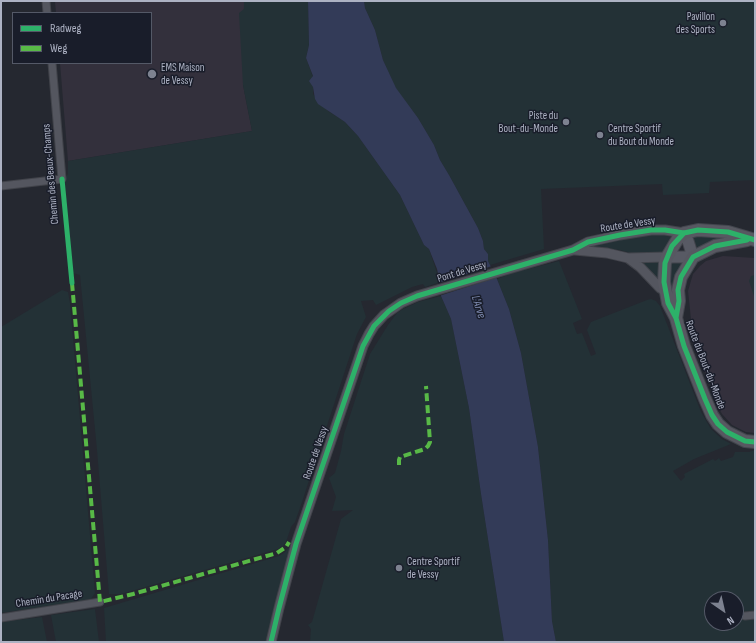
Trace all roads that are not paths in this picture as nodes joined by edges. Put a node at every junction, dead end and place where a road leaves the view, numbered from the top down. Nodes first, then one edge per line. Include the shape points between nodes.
1 (46, 1) edge
2 (47, 12) edge
3 (52, 64) edge
4 (1, 186) edge
5 (684, 233) junction
6 (752, 240) edge
7 (573, 250) junction
8 (667, 257) junction
9 (693, 257) junction
10 (628, 258) junction
11 (512, 267) joint
12 (665, 291) junction
13 (417, 296) joint
14 (676, 318) junction
15 (755, 442) edge
16 (100, 602) dead end
17 (755, 615) edge
18 (745, 616) dead end
19 (1, 618) edge
20 (271, 642) edge

1 - 2 street
3 - 4 street, Chemin des Beaux-Champs via 62,179
5 - 6 main road, Route de Vessy via 698,230 728,232
5 - 7 street, Route de Vessy via 651,230 588,242
5 - 8 main road, Route du Bout-du-Monde
5 - 9 main road
6 - 9 main road, Route de Vessy via 715,246
7 - 10 street, Route de Vessy
7 - 11 street, Route de Vessy
8 - 9 main road
8 - 10 street, Route de Vessy
8 - 12 main road, Route du Bout-du-Monde via 664,271
9 - 14 main road, Route du Bout-du-Monde via 681,277
10 - 12 street, Route de Vessy
11 - 13 street, Pont de Vessy
12 - 14 main road, Route du Bout-du-Monde
13 - 20 street, Route de Vessy via 384,315 374,326 363,346 296,544
14 - 15 main road, Route du Bout-du-Monde via 712,415 727,432 745,441
16 - 19 street, Chemin du Pacage
17 - 18 street

